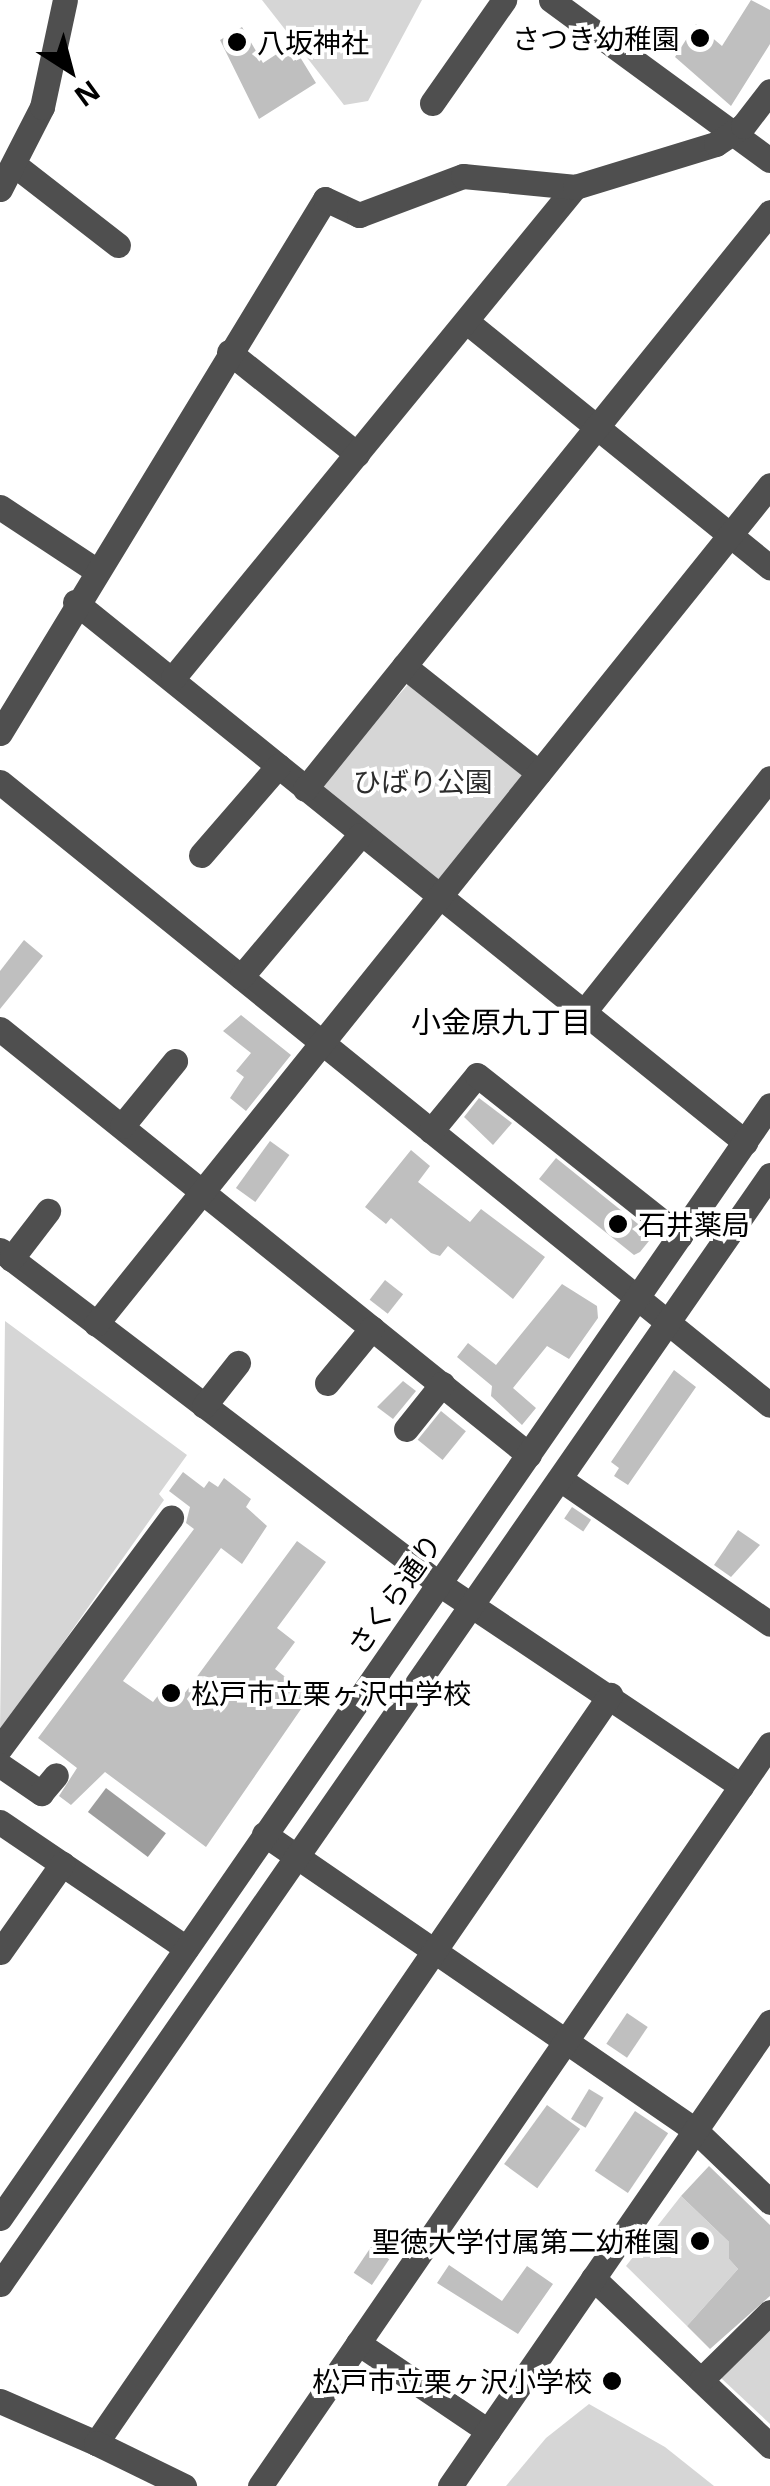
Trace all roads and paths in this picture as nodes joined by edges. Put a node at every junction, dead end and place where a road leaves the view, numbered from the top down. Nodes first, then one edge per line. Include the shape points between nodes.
1 (64, 0) edge
2 (504, 0) edge
3 (552, 0) edge
4 (770, 91) edge
5 (432, 104) dead end
6 (735, 133) junction
7 (770, 160) edge
8 (16, 166) junction
9 (576, 186) junction
10 (0, 189) edge
11 (770, 212) edge
12 (118, 245) dead end
13 (467, 322) junction
14 (230, 352) junction
15 (596, 426) junction
16 (358, 454) junction
17 (770, 486) edge
18 (0, 507) edge
19 (730, 535) junction
20 (770, 567) edge
21 (94, 569) junction
22 (75, 602) junction
23 (404, 666) junction
24 (173, 678) junction
25 (0, 733) edge
26 (278, 766) junction
27 (538, 773) junction
28 (770, 778) edge
29 (0, 782) edge
30 (305, 788) junction
31 (360, 834) junction
32 (200, 856) dead end
33 (437, 898) junction
34 (242, 977) junction
35 (582, 1014) junction
36 (0, 1028) edge
37 (322, 1042) junction
38 (176, 1061) dead end
39 (770, 1105) edge
40 (122, 1126) junction
41 (431, 1130) junction
42 (745, 1142) junction
43 (770, 1175) edge
44 (202, 1191) junction
45 (48, 1211) dead end
46 (680, 1236) junction
47 (5, 1255) edge
48 (637, 1299) junction
49 (96, 1324) junction
50 (666, 1324) junction
51 (372, 1328) junction
52 (238, 1363) dead end
53 (327, 1383) dead end
54 (442, 1384) junction
55 (770, 1405) edge
56 (204, 1406) junction
57 (406, 1428) dead end
58 (529, 1455) junction
59 (560, 1479) junction
60 (171, 1518) dead end
61 (438, 1583) junction
62 (472, 1606) junction
63 (770, 1624) edge
64 (610, 1696) junction
65 (770, 1744) edge
66 (0, 1748) edge
67 (0, 1765) edge
68 (56, 1775) dead end
69 (741, 1786) junction
70 (0, 1822) edge
71 (264, 1834) junction
72 (300, 1857) junction
73 (62, 1864) junction
74 (186, 1948) junction
75 (433, 1948) junction
76 (0, 1952) edge
77 (770, 2022) edge
78 (566, 2039) junction
79 (90, 2088) junction
80 (122, 2109) junction
81 (694, 2130) junction
82 (770, 2202) edge
83 (0, 2218) edge
84 (593, 2278) junction
85 (0, 2284) edge
86 (770, 2312) edge
87 (358, 2343) junction
88 (701, 2380) junction
89 (0, 2400) edge
90 (488, 2432) junction
91 (96, 2443) junction
92 (770, 2446) edge
93 (184, 2486) edge
94 (260, 2486) edge
95 (450, 2486) edge

1 - 8 street via 42,106
2 - 5 street
3 - 6 street
4 - 6 street
6 - 7 street
6 - 9 street
8 - 10 street
8 - 12 street
9 - 13 street
9 - 14 street via 463,176 359,215 325,199
11 - 15 street
13 - 15 street
13 - 16 street
14 - 16 street
14 - 21 street
15 - 19 street
15 - 23 street
16 - 24 street
17 - 19 street
18 - 21 street
19 - 20 street
19 - 27 street
21 - 22 street
22 - 24 street
22 - 25 street
23 - 27 street
23 - 30 street
24 - 26 street
26 - 30 street
26 - 32 street
27 - 33 street
28 - 35 street
29 - 34 street
30 - 31 street
31 - 33 street
31 - 34 street
33 - 35 street
33 - 37 street
34 - 37 street
35 - 42 street
36 - 40 street
37 - 41 street
37 - 44 street
38 - 40 street
39 - 42 street, さくら通り
40 - 44 street
41 - 46 street via 477,1075
41 - 48 street
42 - 46 street, さくら通り
43 - 50 street
44 - 49 street
44 - 51 street
45 - 47 street
46 - 48 street, さくら通り
47 - 49 street
48 - 50 street
48 - 58 street, さくら通り
49 - 56 street
50 - 55 street
50 - 59 street
51 - 53 street
51 - 54 street
52 - 56 street
54 - 57 street
54 - 58 street
56 - 61 street
58 - 61 street, さくら通り
59 - 62 street
59 - 63 street
60 - 66 street
61 - 62 street
61 - 71 street, さくら通り
62 - 64 street
62 - 72 street
64 - 69 street
64 - 75 street
65 - 69 street
67 - 68 street via 41,1793
69 - 78 street
70 - 73 street
71 - 72 street
71 - 74 street, さくら通り
72 - 75 street
72 - 80 street
73 - 74 street
73 - 76 street
74 - 79 street, さくら通り
75 - 78 street
75 - 91 street
77 - 81 street
78 - 81 street
78 - 87 street
79 - 80 street
79 - 83 street, さくら通り
80 - 85 street
81 - 82 street
81 - 84 street
84 - 88 street
84 - 90 street
86 - 88 street
87 - 90 street
87 - 94 street
88 - 92 street
89 - 91 street
90 - 95 street
91 - 93 street

